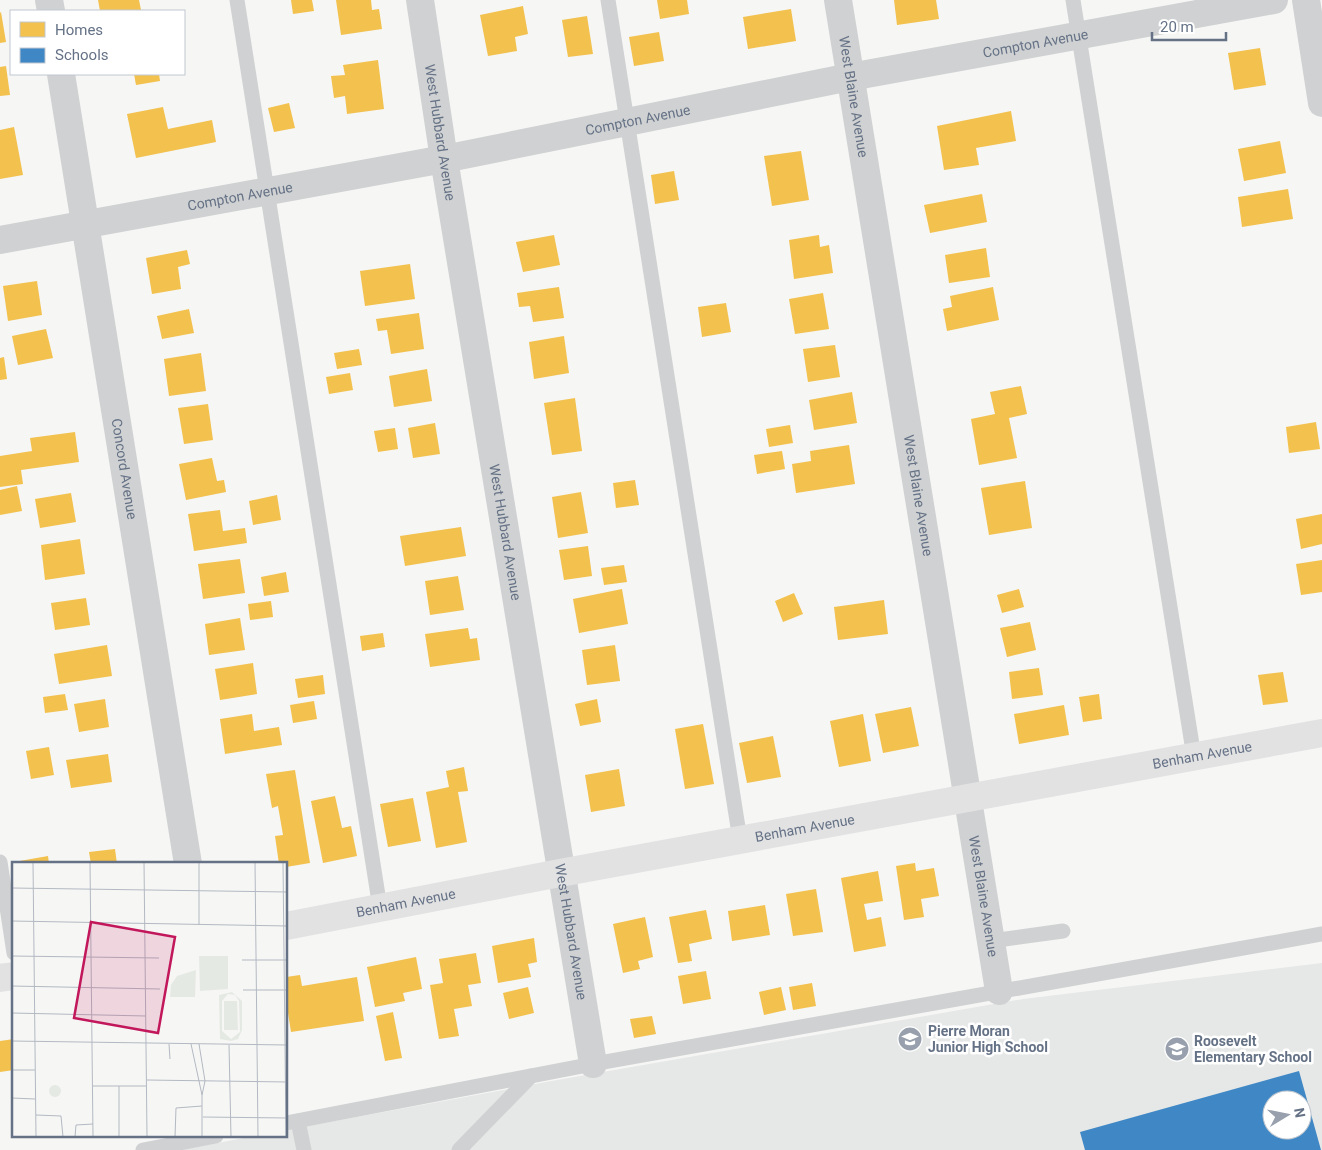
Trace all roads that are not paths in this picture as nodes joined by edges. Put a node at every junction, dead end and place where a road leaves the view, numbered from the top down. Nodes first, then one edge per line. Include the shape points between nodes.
1 (238, 0) edge
2 (420, 0) edge
3 (608, 0) edge
4 (838, 0) edge
5 (1073, 0) edge
6 (1274, 0) edge
7 (1306, 0) edge
8 (1078, 36) junction
9 (61, 75) edge
10 (850, 77) junction
11 (1322, 103) edge
12 (628, 122) junction
13 (444, 159) junction
14 (268, 191) junction
15 (85, 224) junction
16 (0, 240) edge
17 (1322, 733) edge
18 (1194, 757) junction
19 (969, 798) junction
20 (740, 840) junction
21 (0, 862) edge
22 (188, 862) edge
23 (560, 873) junction
24 (380, 908) junction
25 (288, 926) edge
26 (1063, 931) dead end
27 (1322, 934) edge
28 (12, 940) edge
29 (991, 941) junction
30 (999, 991) junction
31 (593, 1064) junction
32 (531, 1076) junction
33 (292, 1122) edge
34 (206, 1138) edge
35 (143, 1150) edge
36 (304, 1150) edge
37 (459, 1150) edge

1 - 14 lane
2 - 13 street, West Hubbard Avenue
3 - 12 lane
4 - 10 street, West Blaine Avenue
5 - 8 lane
6 - 8 street, Compton Avenue
7 - 11 street
8 - 10 street, Compton Avenue
8 - 18 lane
9 - 15 street, Concord Avenue
10 - 12 street, Compton Avenue
10 - 19 street, West Blaine Avenue
12 - 13 street, Compton Avenue
12 - 20 lane
13 - 14 street, Compton Avenue
13 - 23 street, West Hubbard Avenue
14 - 15 street, Compton Avenue
14 - 24 lane
15 - 16 street, Compton Avenue
15 - 22 street, Concord Avenue
17 - 18 main road, Benham Avenue
18 - 19 main road, Benham Avenue
19 - 20 main road, Benham Avenue
19 - 29 street, West Blaine Avenue
20 - 23 main road, Benham Avenue
21 - 28 lane
23 - 24 main road, Benham Avenue
23 - 31 street, West Hubbard Avenue
24 - 25 main road, Benham Avenue
26 - 29 lane
27 - 30 lane
29 - 30 street, West Blaine Avenue
30 - 31 lane
31 - 32 lane
32 - 33 lane
32 - 37 lane
33 - 36 lane
34 - 35 lane

